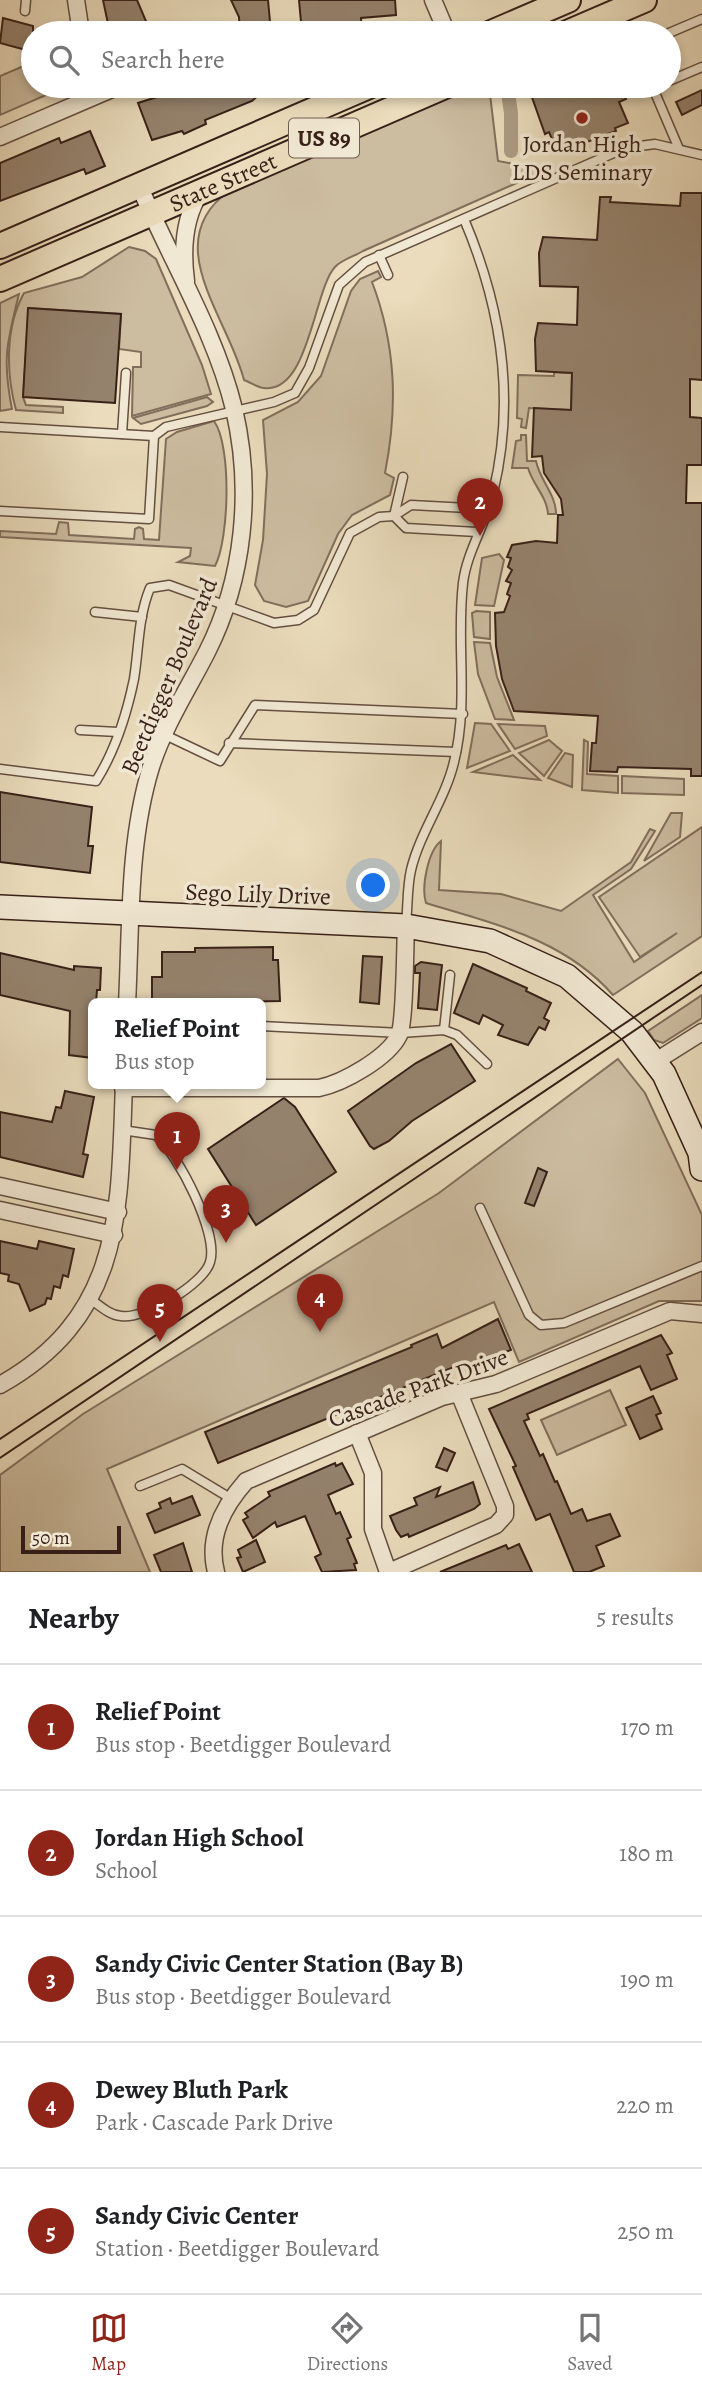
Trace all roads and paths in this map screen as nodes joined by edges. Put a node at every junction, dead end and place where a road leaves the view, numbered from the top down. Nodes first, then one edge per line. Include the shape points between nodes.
1 (26, 0) edge
2 (76, 0) edge
3 (433, 0) edge
4 (568, 0) edge
5 (644, 0) edge
6 (25, 11) dead end
7 (702, 19) edge
8 (79, 21) edge
9 (442, 21) edge
10 (519, 21) edge
11 (595, 21) edge
12 (681, 28) edge
13 (702, 67) edge
14 (681, 76) edge
15 (83, 98) edge
16 (341, 98) edge
17 (404, 98) edge
18 (659, 98) edge
19 (0, 137) edge
20 (679, 149) junction
21 (702, 155) edge
22 (139, 185) junction
23 (202, 190) junction
24 (150, 213) junction
25 (464, 219) junction
26 (0, 246) edge
27 (379, 255) junction
28 (388, 275) dead end
29 (0, 279) edge
30 (188, 290) junction
31 (126, 373) dead end
32 (234, 410) junction
33 (0, 427) edge
34 (122, 434) junction
35 (154, 436) junction
36 (404, 477) dead end
37 (487, 509) junction
38 (0, 511) edge
39 (394, 516) junction
40 (477, 532) junction
41 (228, 605) junction
42 (95, 612) dead end
43 (142, 617) junction
44 (463, 714) junction
45 (80, 730) dead end
46 (118, 732) junction
47 (163, 734) junction
48 (229, 743) junction
49 (456, 752) junction
50 (0, 769) edge
51 (0, 907) edge
52 (131, 915) junction
53 (406, 926) junction
54 (548, 970) junction
55 (450, 975) dead end
56 (127, 998) edge
57 (266, 1026) edge
58 (444, 1030) junction
59 (702, 1032) edge
60 (401, 1033) junction
61 (656, 1061) junction
62 (487, 1064) dead end
63 (266, 1087) edge
64 (123, 1089) edge
65 (122, 1130) junction
66 (702, 1169) edge
67 (702, 1176) edge
68 (0, 1186) edge
69 (480, 1208) dead end
70 (0, 1210) edge
71 (118, 1212) junction
72 (114, 1235) junction
73 (702, 1266) edge
74 (89, 1298) junction
75 (702, 1314) edge
76 (0, 1385) edge
77 (459, 1393) junction
78 (357, 1433) junction
79 (140, 1486) dead end
80 (230, 1498) junction
81 (216, 1572) edge
82 (388, 1572) edge

1 - 6 lane
2 - 8 street
3 - 9 street
4 - 10 main road
5 - 11 main road
7 - 12 lane
13 - 14 lane
15 - 19 street
16 - 22 main road, State Street / US 89
17 - 23 main road, State Street / US 89
18 - 20 lane
20 - 21 lane
20 - 25 lane via 654,144 625,148
22 - 24 street, Beetdigger Boulevard
22 - 26 main road, State Street / US 89
23 - 24 main road, State Street / US 89
23 - 30 street, Beetdigger Boulevard via 185,239
24 - 29 main road, State Street / US 89
24 - 30 street, Beetdigger Boulevard
25 - 27 lane
25 - 37 lane via 492,295 503,359 502,437
27 - 28 lane
27 - 32 lane via 339,285 309,368 295,393
30 - 32 street, Beetdigger Boulevard
31 - 34 lane
32 - 35 lane via 166,427
32 - 41 street, Beetdigger Boulevard via 243,490 240,548
33 - 34 lane
34 - 35 lane
35 - 38 lane via 149,519
36 - 39 lane
37 - 39 lane via 411,505
37 - 40 lane
39 - 40 lane via 406,528
39 - 41 lane via 379,517 349,533 314,610 298,620 274,624
40 - 44 lane via 464,574 459,621
41 - 43 lane via 169,585 150,588
41 - 47 street, Beetdigger Boulevard
42 - 43 lane
43 - 46 lane via 133,681
44 - 48 lane via 255,705
44 - 49 lane
45 - 46 lane
46 - 50 lane via 110,759 96,781
47 - 48 lane via 220,761
47 - 52 street, Beetdigger Boulevard via 142,804
48 - 49 lane
49 - 53 lane via 411,870
51 - 52 main road, Sego Lily Drive
52 - 53 main road, Sego Lily Drive
52 - 56 street, Beetdigger Boulevard
53 - 54 main road, Sego Lily Drive via 490,941
53 - 60 street
54 - 61 main road, Sego Lily Drive via 567,976 614,1013
54 - 67 main road, Sego Lily Drive via 633,1056 687,1158
55 - 58 lane
57 - 60 lane
58 - 60 lane
58 - 62 lane via 457,1035
59 - 61 street
60 - 63 street via 389,1049 338,1084
61 - 66 main road, Sego Lily Drive via 700,1153
64 - 65 street
65 - 71 street
65 - 74 lane via 156,1135 176,1158 209,1234 211,1257 206,1272 195,1283 142,1314 115,1315
68 - 71 street
69 - 73 lane via 529,1315 541,1325 564,1323
70 - 72 street
71 - 72 street
72 - 74 street
74 - 76 street via 54,1343
75 - 77 street, Cascade Park Drive via 670,1311 496,1384
77 - 78 street, Cascade Park Drive
77 - 82 street via 505,1515 496,1525
78 - 80 street, Cascade Park Drive via 246,1481
78 - 82 street via 373,1473 375,1540
79 - 80 lane via 182,1469
80 - 81 street, Cascade Park Drive via 214,1540

